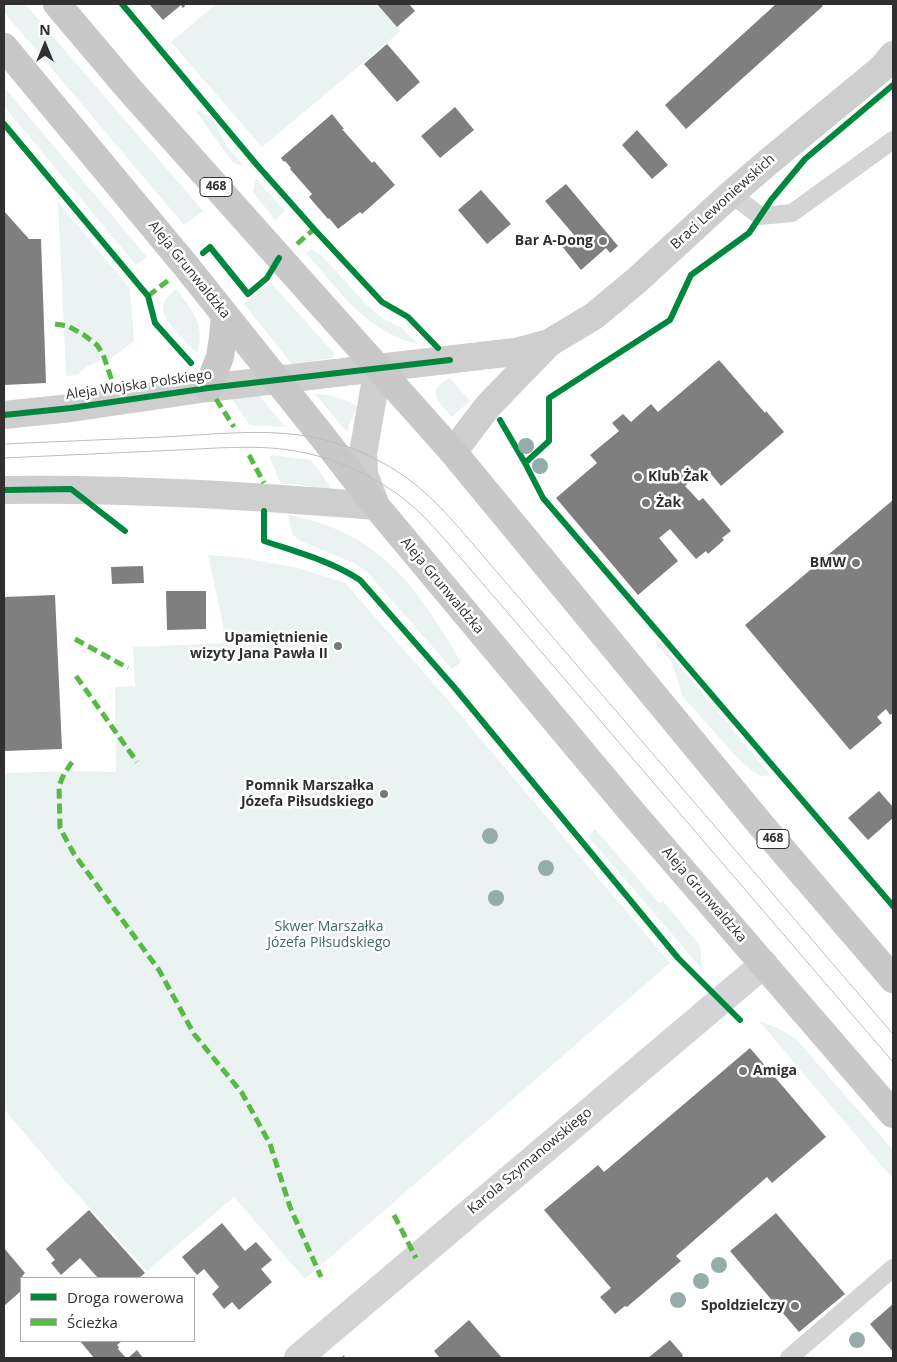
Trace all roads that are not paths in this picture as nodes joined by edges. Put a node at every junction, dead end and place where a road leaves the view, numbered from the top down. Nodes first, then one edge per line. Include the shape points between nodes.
1 (57, 4) edge
2 (4, 47) edge
3 (893, 55) edge
4 (893, 140) edge
5 (731, 194) junction
6 (225, 315) junction
7 (548, 343) junction
8 (378, 368) junction
9 (278, 380) junction
10 (208, 388) junction
11 (4, 415) edge
12 (453, 452) junction
13 (4, 490) edge
14 (376, 506) junction
15 (764, 964) junction
16 (891, 972) edge
17 (893, 1114) edge
18 (893, 1268) edge
19 (298, 1358) edge
20 (789, 1358) edge

1 - 8 main road, 468
2 - 6 main road, Aleja Grunwaldzka
3 - 5 street, Braci Lewoniewskich via 881,70
4 - 5 lane via 792,213 760,216
5 - 7 street, Braci Lewoniewskich via 594,316
6 - 9 main road, Aleja Grunwaldzka
6 - 10 main road via 220,356
7 - 8 street, Braci Lewoniewskich via 516,352
7 - 12 street, Braci Lewoniewskich via 488,406
8 - 9 street, Aleja Wojska Polskiego
8 - 12 main road, 468
8 - 14 street via 363,453 364,474
9 - 10 street, Aleja Wojska Polskiego
9 - 14 main road, Aleja Grunwaldzka
10 - 11 street, Aleja Wojska Polskiego
12 - 16 main road, 468 via 760,825
13 - 14 street via 71,489 219,495
14 - 15 main road, Aleja Grunwaldzka via 581,753
15 - 17 main road, Aleja Grunwaldzka
15 - 19 street, Karola Szymanowskiego
18 - 20 lane

